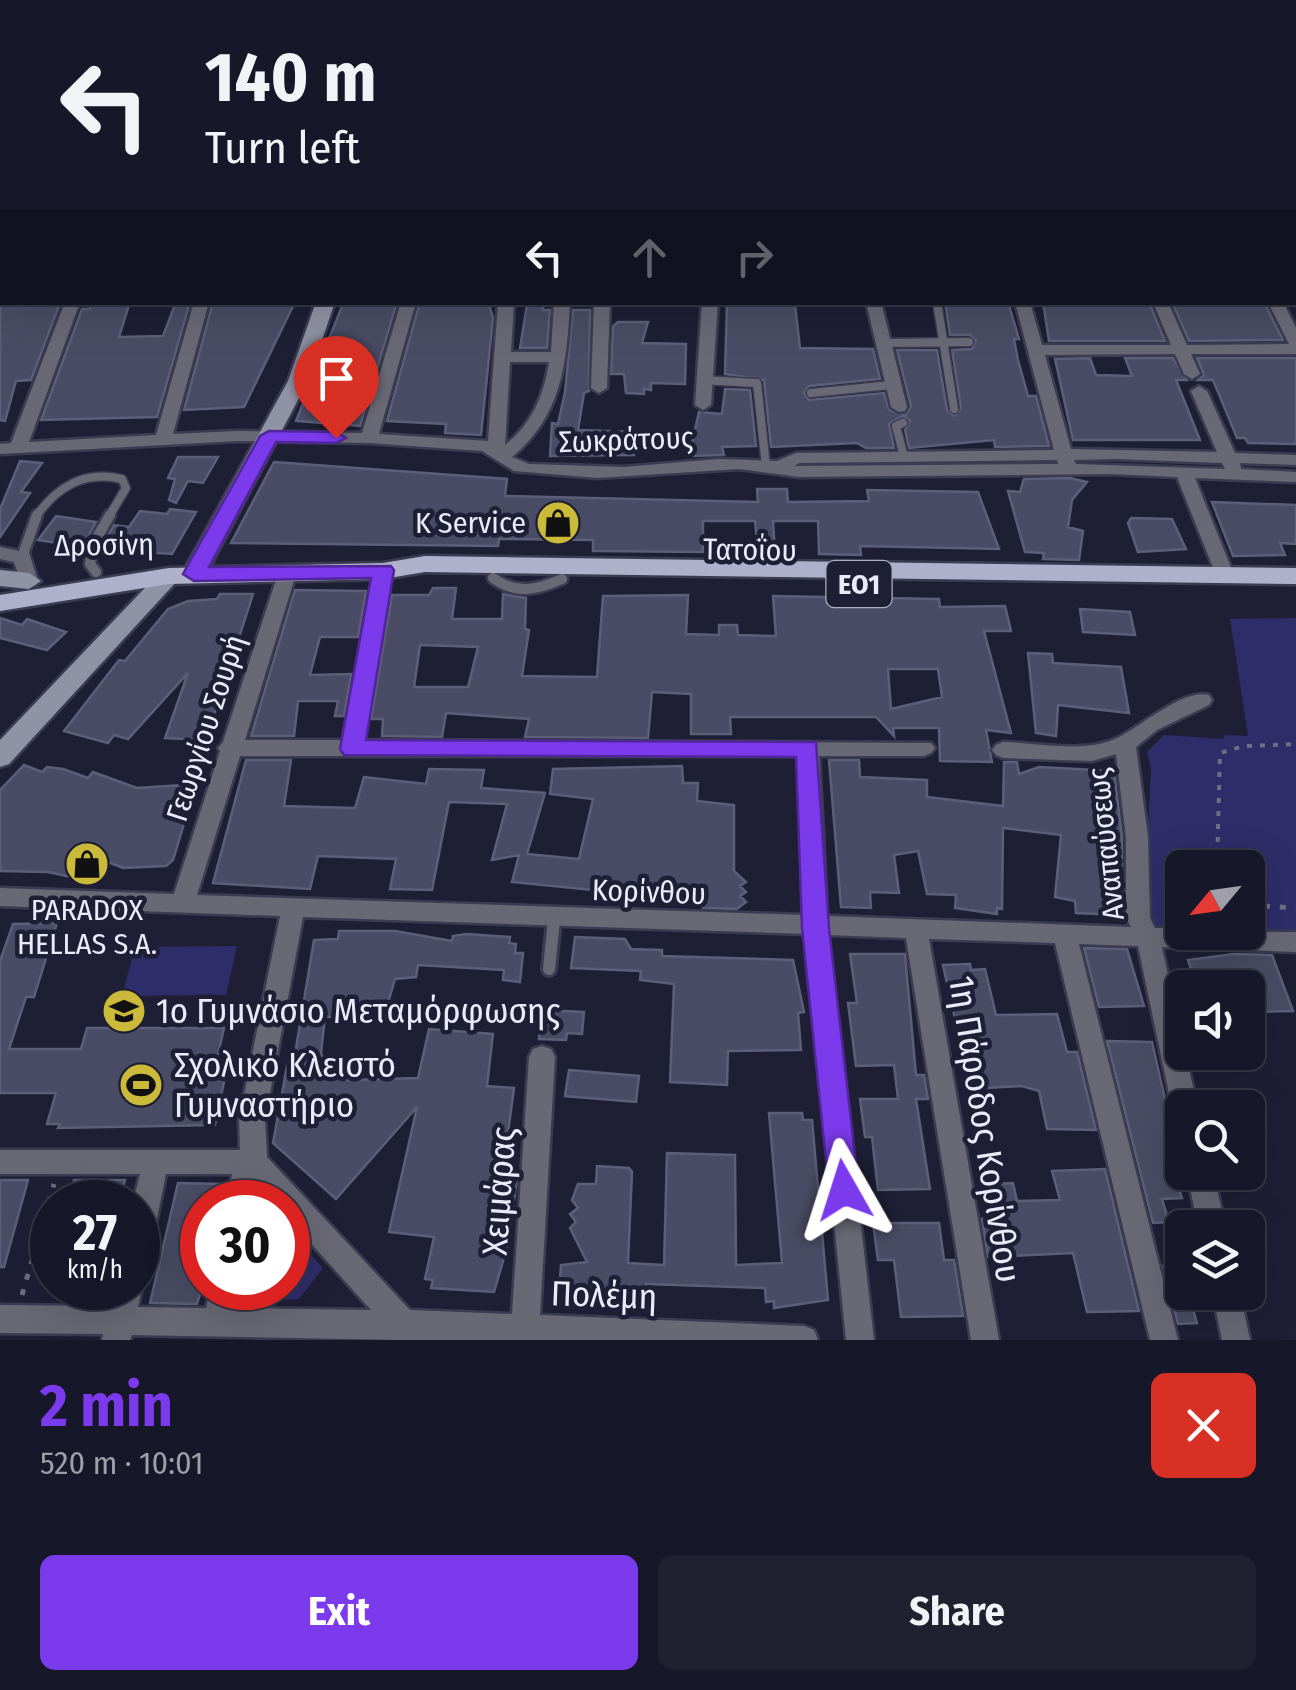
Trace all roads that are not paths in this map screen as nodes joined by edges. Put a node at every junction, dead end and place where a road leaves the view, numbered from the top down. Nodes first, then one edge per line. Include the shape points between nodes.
1 (72, 305) edge
2 (201, 305) edge
3 (325, 305) edge
4 (408, 305) edge
5 (506, 305) edge
6 (562, 305) edge
7 (602, 305) edge
8 (710, 305) edge
9 (873, 305) edge
10 (937, 305) edge
11 (1023, 305) edge
12 (1161, 305) edge
13 (1276, 305) edge
14 (881, 342) junction
15 (942, 342) junction
16 (969, 342) dead end
17 (1296, 346) edge
18 (1180, 348) junction
19 (1034, 350) junction
20 (559, 356) junction
21 (501, 357) junction
22 (702, 380) junction
23 (891, 384) junction
24 (598, 388) dead end
25 (811, 392) dead end
26 (704, 405) dead end
27 (954, 408) dead end
28 (901, 415) joint
29 (269, 436) junction
30 (369, 438) junction
31 (163, 440) junction
32 (9, 448) edge
33 (499, 454) junction
34 (904, 457) junction
35 (1296, 460) edge
36 (1066, 462) junction
37 (966, 464) junction
38 (869, 465) junction
39 (773, 466) junction
40 (1232, 467) junction
41 (1184, 472) junction
42 (1296, 477) edge
43 (0, 553) edge
44 (22, 557) junction
45 (383, 570) junction
46 (288, 571) junction
47 (96, 572) junction
48 (182, 575) junction
49 (1225, 575) junction
50 (1296, 576) edge
51 (0, 578) edge
52 (29, 581) junction
53 (0, 586) edge
54 (1296, 590) edge
55 (0, 603) edge
56 (1202, 700) dead end
57 (1125, 744) junction
58 (228, 748) junction
59 (808, 748) junction
60 (924, 748) dead end
61 (352, 749) junction
62 (1002, 750) dead end
63 (0, 757) edge
64 (0, 897) edge
65 (182, 904) junction
66 (293, 910) junction
67 (554, 920) junction
68 (816, 928) junction
69 (916, 930) junction
70 (1064, 932) junction
71 (1148, 937) junction
72 (1296, 942) edge
73 (549, 969) dead end
74 (542, 1058) dead end
75 (1182, 1090) edge
76 (156, 1160) junction
77 (0, 1162) edge
78 (251, 1162) junction
79 (152, 1180) edge
80 (246, 1180) edge
81 (220, 1310) edge
82 (1230, 1310) edge
83 (8, 1319) edge
84 (218, 1321) junction
85 (118, 1330) edge
86 (311, 1331) edge
87 (410, 1332) edge
88 (532, 1333) edge
89 (804, 1340) edge
90 (860, 1340) edge
91 (985, 1340) edge
92 (1164, 1340) edge
93 (1236, 1340) edge

1 - 32 street
2 - 31 street
3 - 29 street via 298,381
4 - 30 street
5 - 21 street
6 - 20 street
7 - 24 street
8 - 22 street
9 - 14 street
10 - 15 lane
11 - 19 street
12 - 18 street
13 - 17 street
14 - 15 lane
14 - 23 street
15 - 16 lane
15 - 27 lane
17 - 18 street
18 - 19 street
18 - 40 street
19 - 36 street
20 - 21 street
20 - 33 street via 544,416
21 - 33 street
22 - 26 street
22 - 39 lane via 757,383
23 - 25 lane
23 - 28 street
28 - 34 lane via 896,426
29 - 30 street, Σωκράτους
29 - 31 street, Σωκράτους
29 - 48 street
30 - 33 street, Σωκράτους via 486,446
31 - 32 street, Σωκράτους
33 - 39 street, Σωκράτους via 529,470
34 - 37 street, Σωκράτους
34 - 38 street, Σωκράτους
35 - 40 street, Σωκράτους
36 - 37 street, Σωκράτους
36 - 40 street, Σωκράτους
36 - 41 street, Σωκράτους
37 - 38 street, Σωκράτους
38 - 39 street, Σωκράτους via 799,472
40 - 41 street, Σωκράτους
40 - 42 street, Σωκράτους
41 - 49 street
43 - 44 street
44 - 47 lane via 28,534 60,489 85,475 115,476 126,488 89,553
44 - 52 street
45 - 46 main road, Τατοΐου / ΕΟ1
45 - 49 main road, Τατοΐου / ΕΟ1 via 425,564
45 - 54 main road, Τατοΐου / ΕΟ1 via 423,578
45 - 61 street
46 - 48 main road, Τατοΐου / ΕΟ1
46 - 58 street, Γεωργίου Σουρή
47 - 48 main road, Δροσίνη / ΕΟ1
47 - 52 main road, Δροσίνη / ΕΟ1
48 - 55 main road, Δροσίνη / ΕΟ1
48 - 63 street
49 - 50 main road, Τατοΐου / ΕΟ1
51 - 52 street
52 - 53 main road, Δροσίνη / ΕΟ1
56 - 57 street
57 - 62 street via 1092,753
57 - 71 street, Αναπαύσεως via 1137,837 1138,918
58 - 61 street
58 - 65 street, Γεωργίου Σουρή
59 - 60 street
59 - 61 street
59 - 68 street
64 - 65 street, Κορίνθου
65 - 66 street, Κορίνθου
66 - 67 street, Κορίνθου
66 - 78 street via 252,1120
67 - 68 street, Κορίνθου
67 - 73 lane
68 - 69 street, Κορίνθου
68 - 90 street
69 - 70 street, Κορίνθου
69 - 91 street, 1η Πάροδος Κορίνθου
70 - 71 street, Κορίνθου
70 - 92 street
71 - 72 street, Κορίνθου
71 - 75 street, Αναπαύσεως
74 - 88 street, Χειμάρας
76 - 77 street
76 - 78 street
76 - 79 street
78 - 80 street
78 - 87 street
81 - 84 street
82 - 93 street
83 - 85 street, Πολέμη
84 - 85 street, Πολέμη
84 - 86 street, Πολέμη
86 - 87 street, Πολέμη
87 - 88 street, Πολέμη
88 - 89 street, Πολέμη

